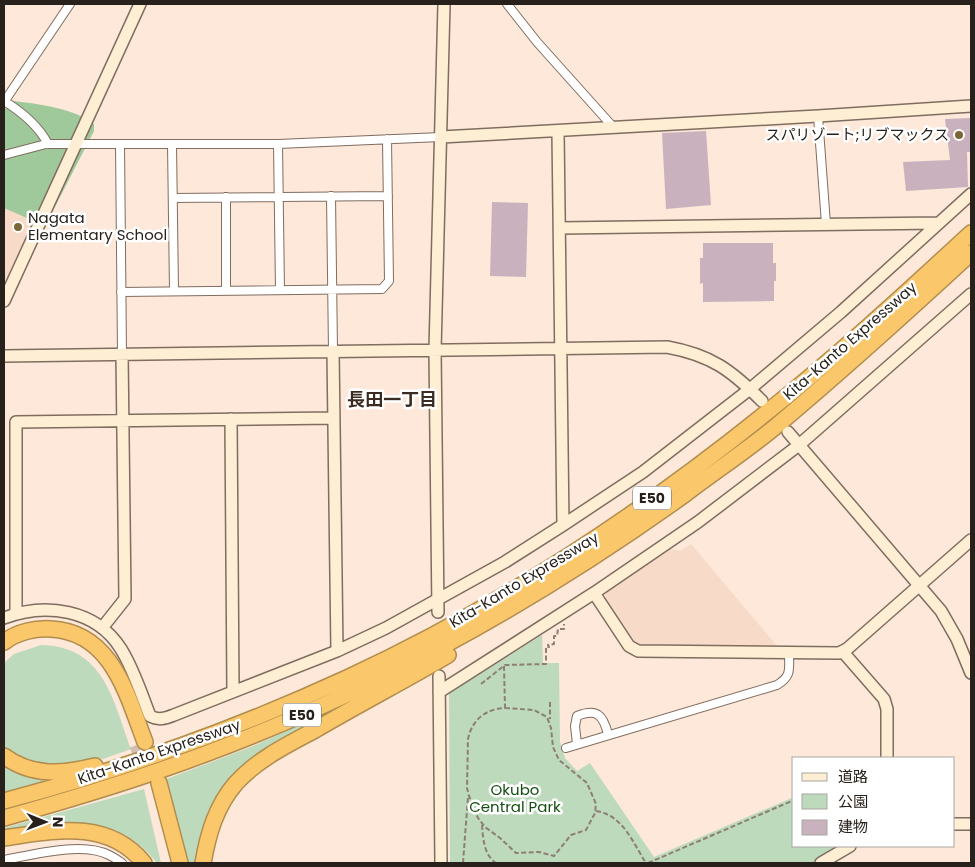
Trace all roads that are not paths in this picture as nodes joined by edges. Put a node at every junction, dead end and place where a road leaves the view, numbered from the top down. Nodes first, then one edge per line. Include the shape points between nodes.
1 (70, 4) edge
2 (140, 4) edge
3 (444, 4) edge
4 (507, 4) edge
5 (4, 101) edge
6 (971, 106) edge
7 (818, 116) junction
8 (614, 128) junction
9 (558, 132) junction
10 (441, 137) junction
11 (388, 139) junction
12 (76, 143) junction
13 (48, 144) junction
14 (120, 144) junction
15 (172, 144) junction
16 (278, 144) junction
17 (4, 156) edge
18 (971, 194) edge
19 (331, 196) junction
20 (388, 196) junction
21 (226, 197) junction
22 (279, 197) junction
23 (173, 198) junction
24 (939, 223) junction
25 (826, 224) junction
26 (560, 228) junction
27 (971, 233) edge
28 (971, 253) edge
29 (332, 289) junction
30 (226, 290) junction
31 (280, 290) junction
32 (174, 291) junction
33 (121, 292) junction
34 (971, 294) edge
35 (4, 301) edge
36 (561, 347) junction
37 (435, 350) junction
38 (333, 351) junction
39 (122, 354) junction
40 (4, 356) edge
41 (750, 389) junction
42 (762, 402) dead end
43 (334, 418) junction
44 (231, 419) junction
45 (123, 421) junction
46 (788, 432) dead end
47 (799, 445) junction
48 (563, 525) junction
49 (971, 540) edge
50 (580, 566) junction
51 (920, 586) junction
52 (594, 593) junction
53 (438, 598) junction
54 (438, 612) dead end
55 (16, 613) junction
56 (4, 618) edge
57 (102, 628) junction
58 (4, 642) edge
59 (337, 651) junction
60 (843, 652) junction
61 (4, 653) edge
62 (789, 653) junction
63 (971, 674) edge
64 (438, 676) dead end
65 (234, 692) junction
66 (439, 692) junction
67 (291, 703) junction
68 (608, 734) junction
69 (577, 744) junction
70 (566, 748) dead end
71 (4, 756) edge
72 (887, 757) edge
73 (4, 801) edge
74 (4, 818) edge
75 (955, 824) edge
76 (971, 824) edge
77 (4, 838) edge
78 (848, 847) edge
79 (4, 860) edge
80 (122, 863) edge
81 (144, 863) edge
82 (171, 863) edge
83 (180, 863) edge
84 (203, 863) edge
85 (441, 863) edge
86 (821, 863) edge

1 - 5 street
2 - 12 street
3 - 10 street
4 - 8 street
5 - 13 street via 36,125
6 - 7 street
7 - 8 street
7 - 25 street
8 - 9 street
9 - 10 street
9 - 26 street
10 - 11 street
10 - 37 street
11 - 16 street
11 - 20 street
12 - 13 street
12 - 14 street
12 - 35 street
13 - 17 street
14 - 15 street
14 - 33 street
15 - 16 street
15 - 23 street
16 - 22 street
18 - 24 street
19 - 20 street
19 - 22 street
19 - 29 street
20 - 29 street via 389,281 382,289
21 - 22 street
21 - 23 street
21 - 30 street
22 - 31 street
23 - 32 street
24 - 25 street
24 - 41 street
25 - 26 street
26 - 36 street
27 - 67 highway, Kita-Kanto Expressway / E50 via 762,417 631,513 573,552 433,635
28 - 50 highway, Kita-Kanto Expressway / E50 via 773,428 639,527
29 - 31 street
29 - 38 street
30 - 31 street
30 - 32 street
32 - 33 street
33 - 39 street
34 - 47 street
36 - 37 street
36 - 41 street via 666,347 683,350 715,362
36 - 48 street
37 - 38 street
37 - 53 street
38 - 39 street
38 - 43 street
39 - 40 street
39 - 45 street
41 - 42 street
41 - 48 street via 643,472
43 - 44 street
43 - 59 street
44 - 45 street
44 - 65 street
45 - 55 street via 16,422
45 - 57 street via 125,599
46 - 47 street
47 - 51 street
47 - 52 street via 698,522
48 - 53 street via 505,562
49 - 51 street
50 - 74 highway, Kita-Kanto Expressway / E50 via 436,650 297,716 123,783
50 - 84 highway via 505,620 283,747 256,766 236,784 218,811
51 - 60 street
51 - 63 street via 945,618
52 - 62 street via 629,646 638,650
52 - 66 street
53 - 54 street
53 - 59 street
55 - 56 street
55 - 57 street via 61,610 93,621
57 - 65 street via 120,647 134,672 150,716 156,719
58 - 61 highway via 42,628 70,632 95,646 114,667 141,743 107,673 88,651 63,639 39,638 13,646
59 - 65 street
60 - 62 street
60 - 72 street via 884,699
62 - 68 street via 788,674 776,685
64 - 66 street
66 - 85 street
67 - 71 highway via 245,714 117,760 76,770 58,773 29,770
67 - 73 highway, Kita-Kanto Expressway / E50 via 119,768
68 - 69 street
68 - 69 street via 601,717 595,712 585,713 578,716 575,726
69 - 70 street
75 - 76 street
77 - 81 highway via 53,831 85,831 114,840
78 - 86 street
79 - 80 street via 88,850 108,854
82 - 83 highway via 155,784

